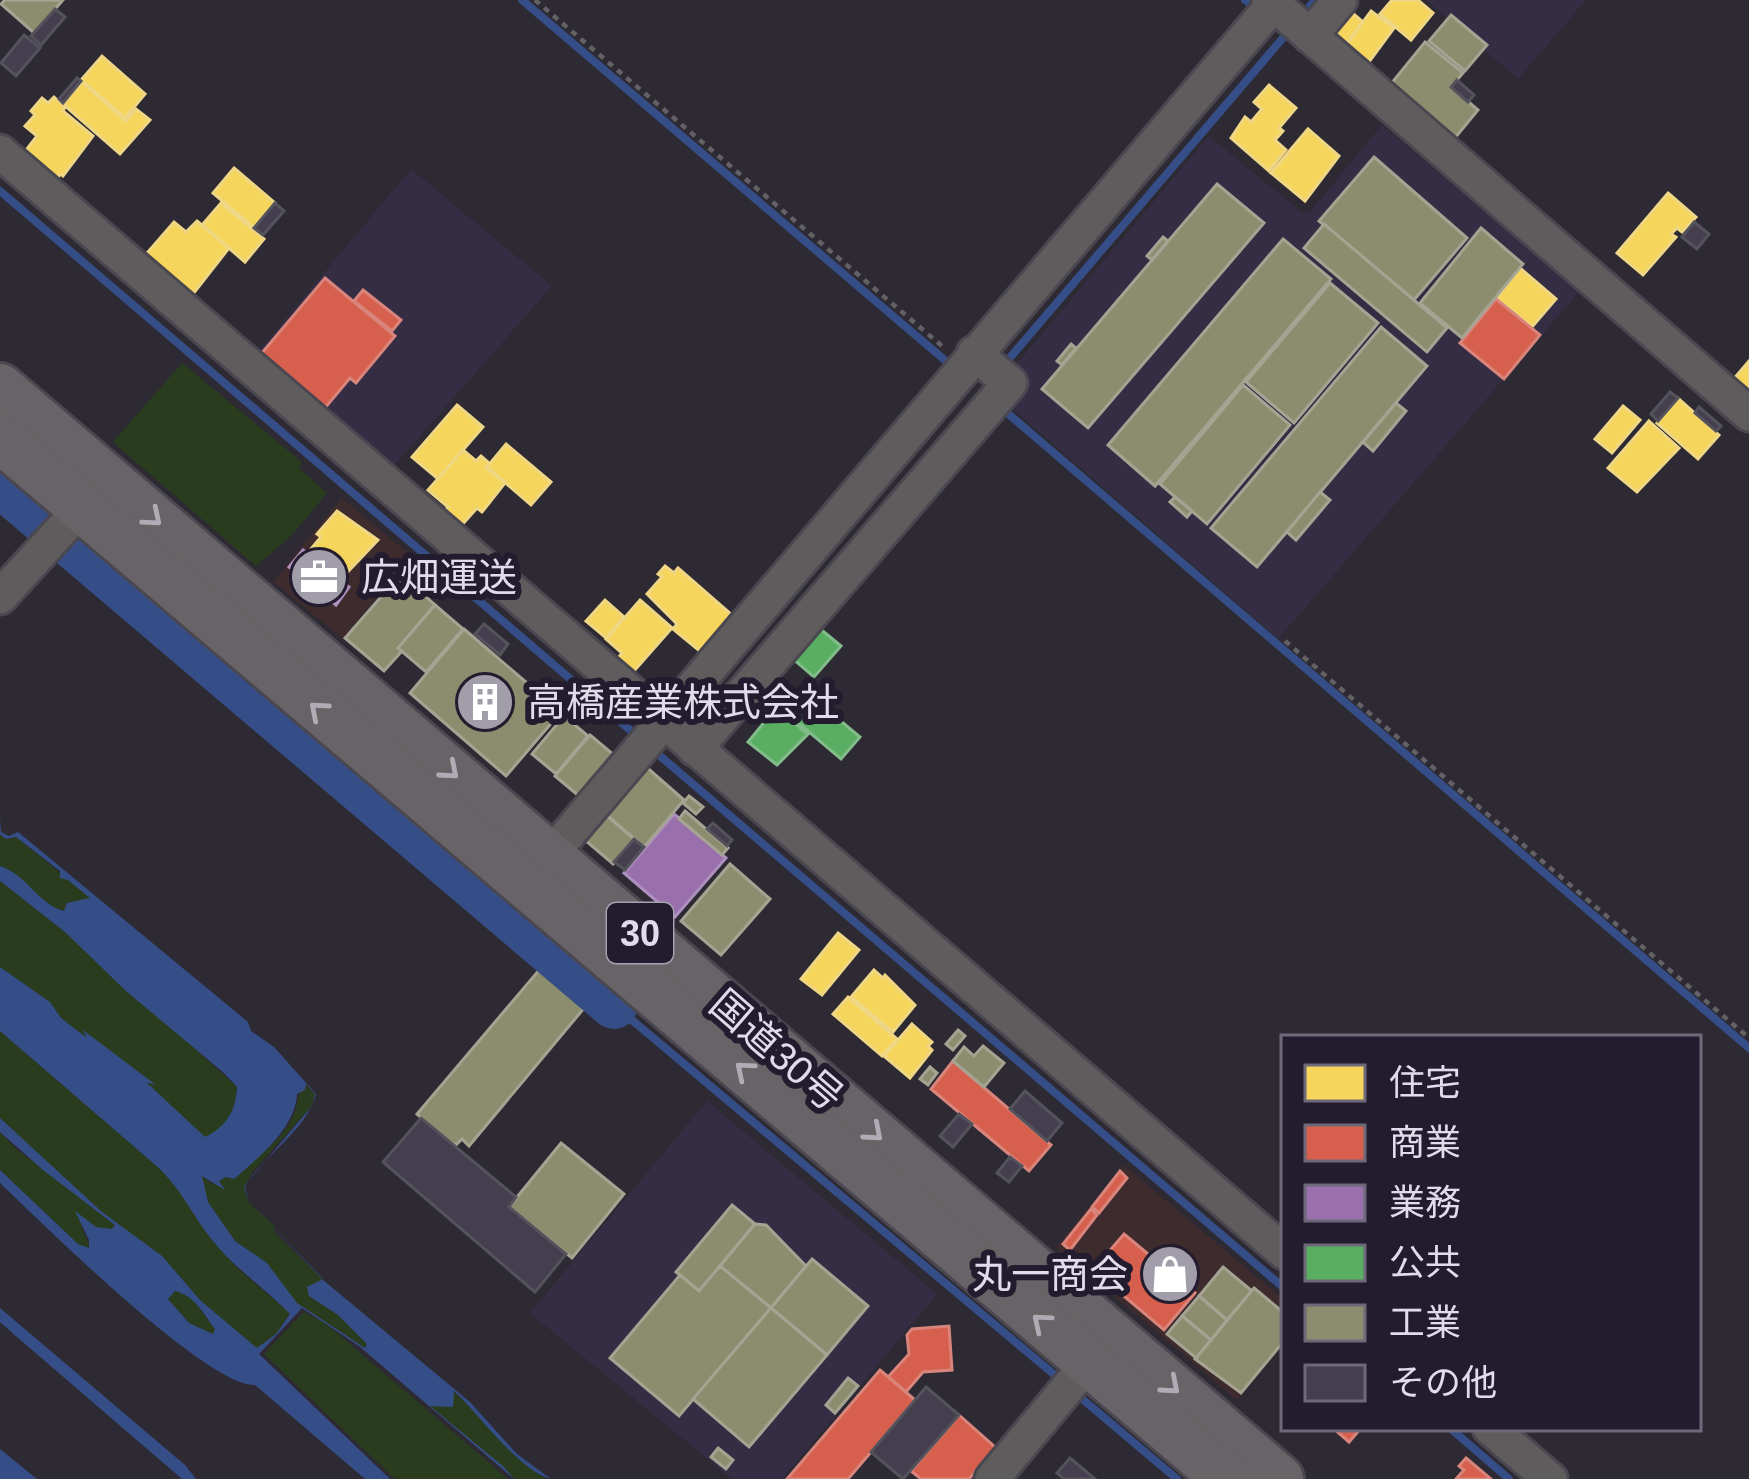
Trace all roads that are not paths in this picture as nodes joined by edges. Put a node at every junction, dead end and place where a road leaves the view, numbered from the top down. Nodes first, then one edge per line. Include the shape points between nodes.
1 (1340, 0) edge
2 (1286, 14) edge
3 (0, 152) edge
4 (0, 388) edge
5 (978, 388) junction
6 (1749, 414) edge
7 (0, 438) edge
8 (77, 514) junction
9 (0, 597) edge
10 (668, 738) junction
11 (537, 871) junction
12 (1281, 1249) edge
13 (1083, 1368) junction
14 (1494, 1431) edge
15 (992, 1479) edge
16 (1227, 1479) edge
17 (1279, 1479) edge
18 (1550, 1479) edge

1 - 2 street
2 - 5 street
2 - 6 street
3 - 10 street
4 - 8 highway, 国道30号 / 30
5 - 10 street
5 - 10 street
7 - 8 highway, 国道30号 / 30
8 - 9 street
8 - 11 highway, 国道30号 / 30
10 - 11 street
10 - 12 street
13 -> 11 highway, 国道30号 / 30
11 -> 17 highway, 国道30号 / 30
13 - 15 street
13 - 16 highway, 国道30号 / 30
14 - 18 street

